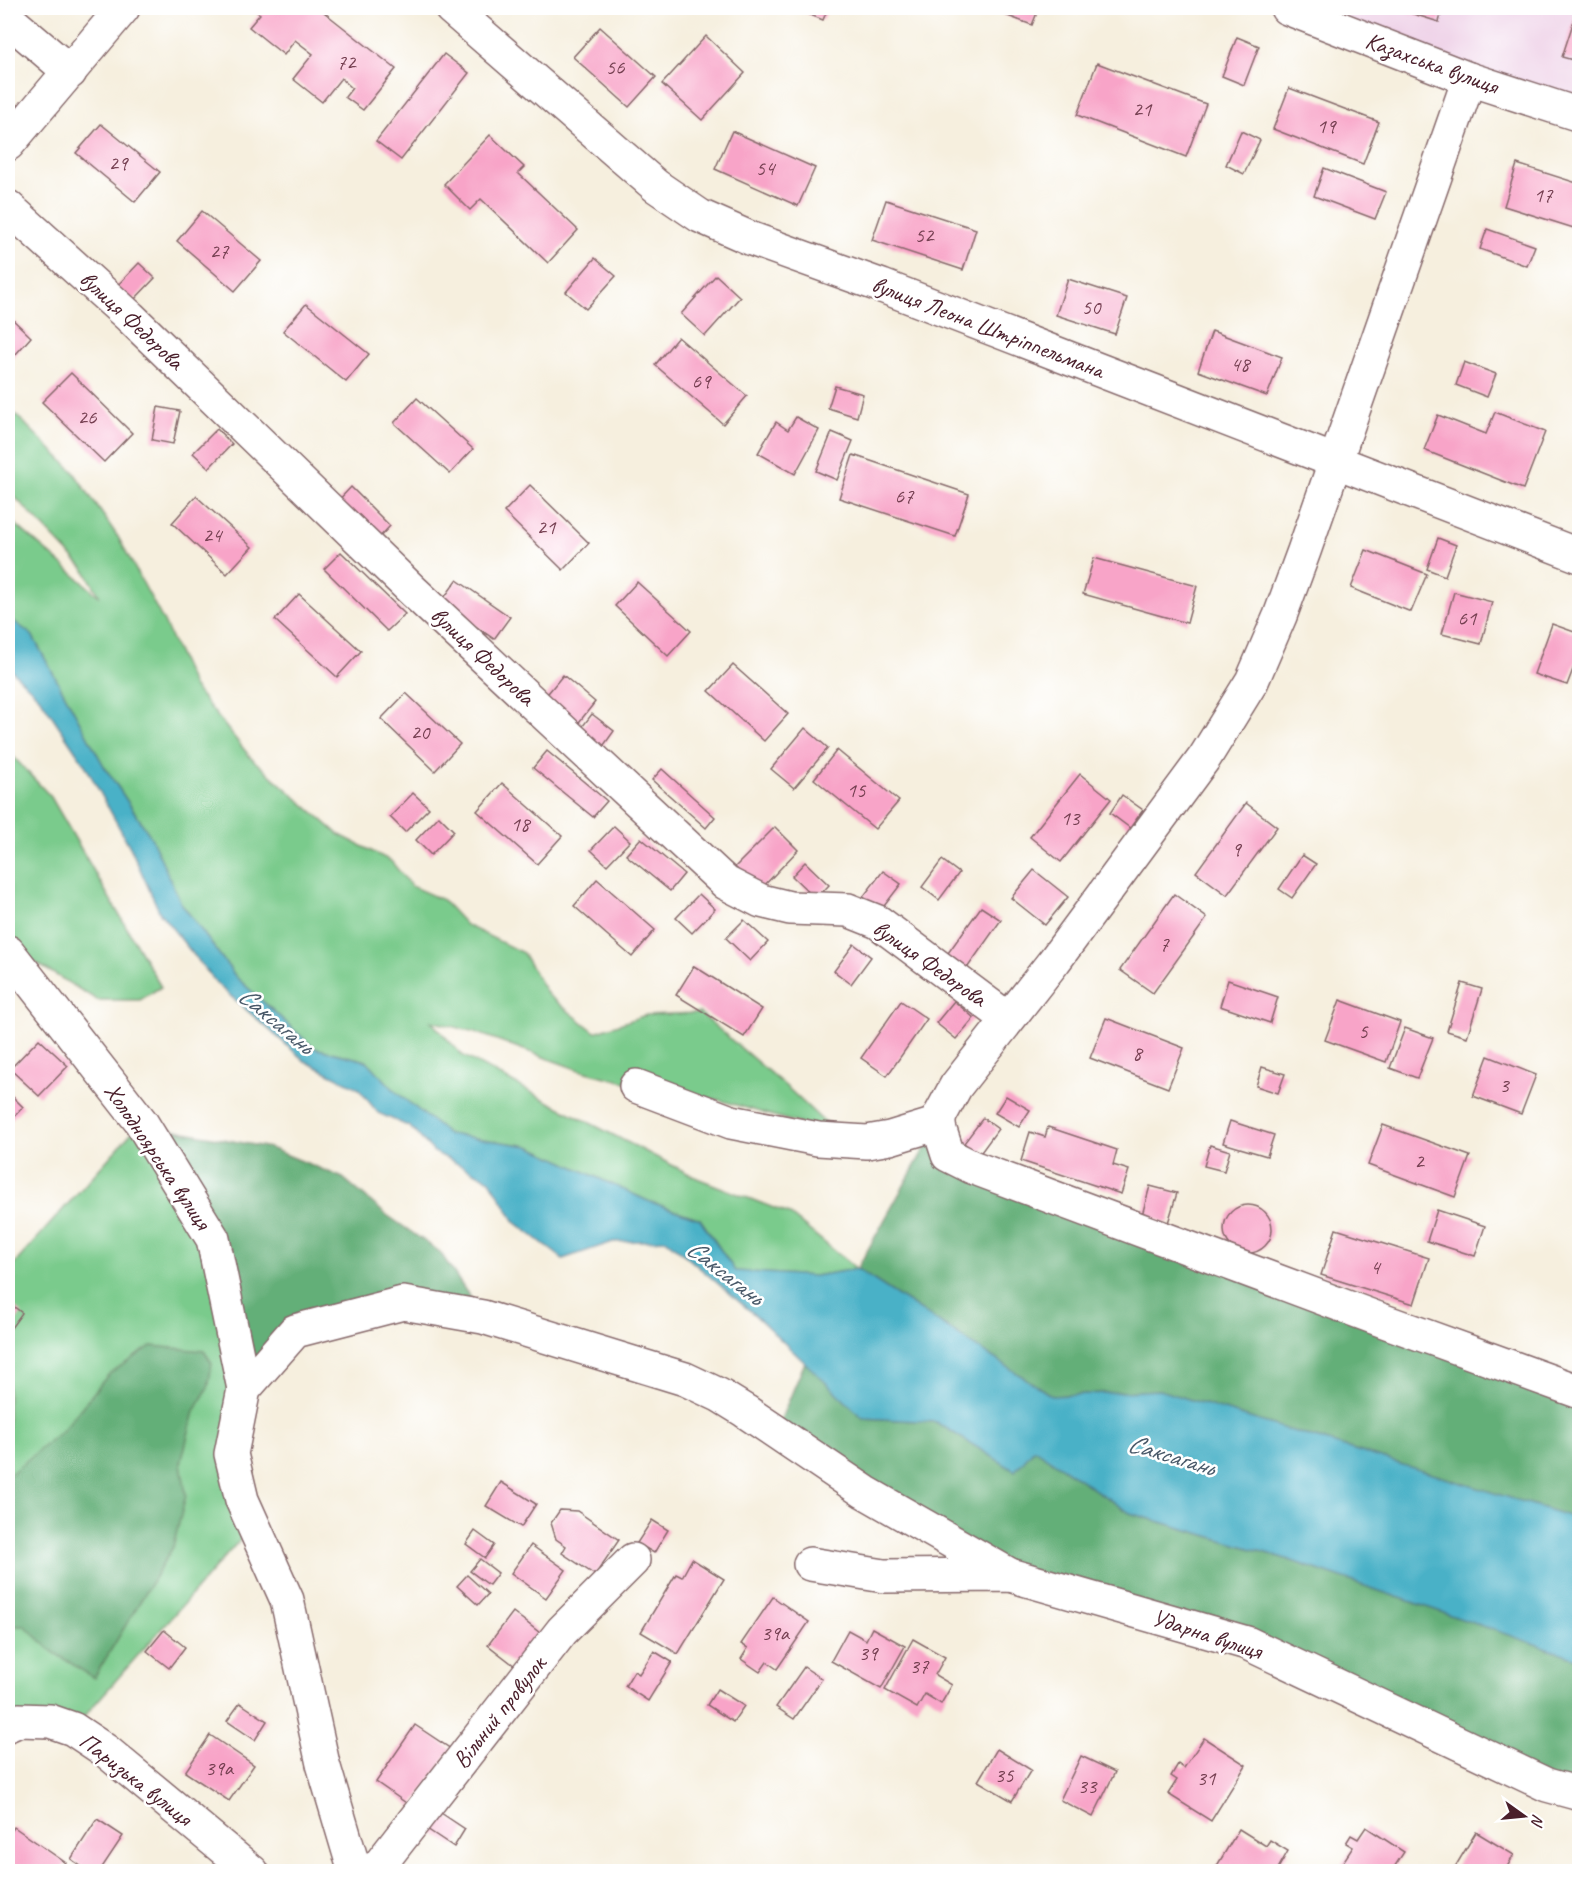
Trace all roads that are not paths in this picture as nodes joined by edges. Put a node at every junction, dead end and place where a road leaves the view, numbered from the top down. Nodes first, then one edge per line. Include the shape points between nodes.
1 (123, 8) edge
2 (451, 8) edge
3 (1287, 8) edge
4 (8, 19) edge
5 (70, 72) junction
6 (1469, 79) junction
7 (1580, 114) edge
8 (8, 144) edge
9 (8, 207) edge
10 (1335, 463) junction
11 (1580, 556) edge
12 (8, 952) edge
13 (1008, 1019) junction
14 (636, 1086) dead end
15 (939, 1123) junction
16 (244, 1389) junction
17 (1580, 1392) edge
18 (633, 1560) dead end
19 (810, 1564) dead end
20 (1010, 1575) junction
21 (8, 1725) edge
22 (1580, 1794) edge
23 (252, 1872) edge
24 (355, 1872) edge
25 (374, 1872) edge

1 - 5 street
2 - 10 street, вулиця Леона Штріппельмана via 657,186 700,216
3 - 6 street, Казахська вулиця
4 - 5 street
5 - 8 street
6 - 7 street, Казахська вулиця
6 - 10 street
9 - 13 street, вулиця Федорова via 130,316 413,591 726,883 761,901 790,908 848,910 878,922
10 - 11 street, вулиця Леона Штріппельмана
10 - 13 street via 1280,616 1252,681 1204,757
12 - 16 street, Холодноярська вулиця via 141,1122 213,1239
13 - 15 street via 956,1086
14 - 15 street via 731,1122 818,1139 867,1142
15 - 17 street via 948,1155 972,1167
16 - 20 street via 295,1331 403,1303 483,1317 685,1379 719,1395 865,1492
16 - 24 street via 231,1454 242,1500 287,1600 323,1764
18 - 25 street, Вільний провулок via 562,1631
19 - 20 street, Ударна вулиця via 884,1576
20 - 22 street, Ударна вулиця via 1247,1643 1547,1785
21 - 23 street, Паризька вулиця via 19,1720 50,1721 73,1729 106,1751

